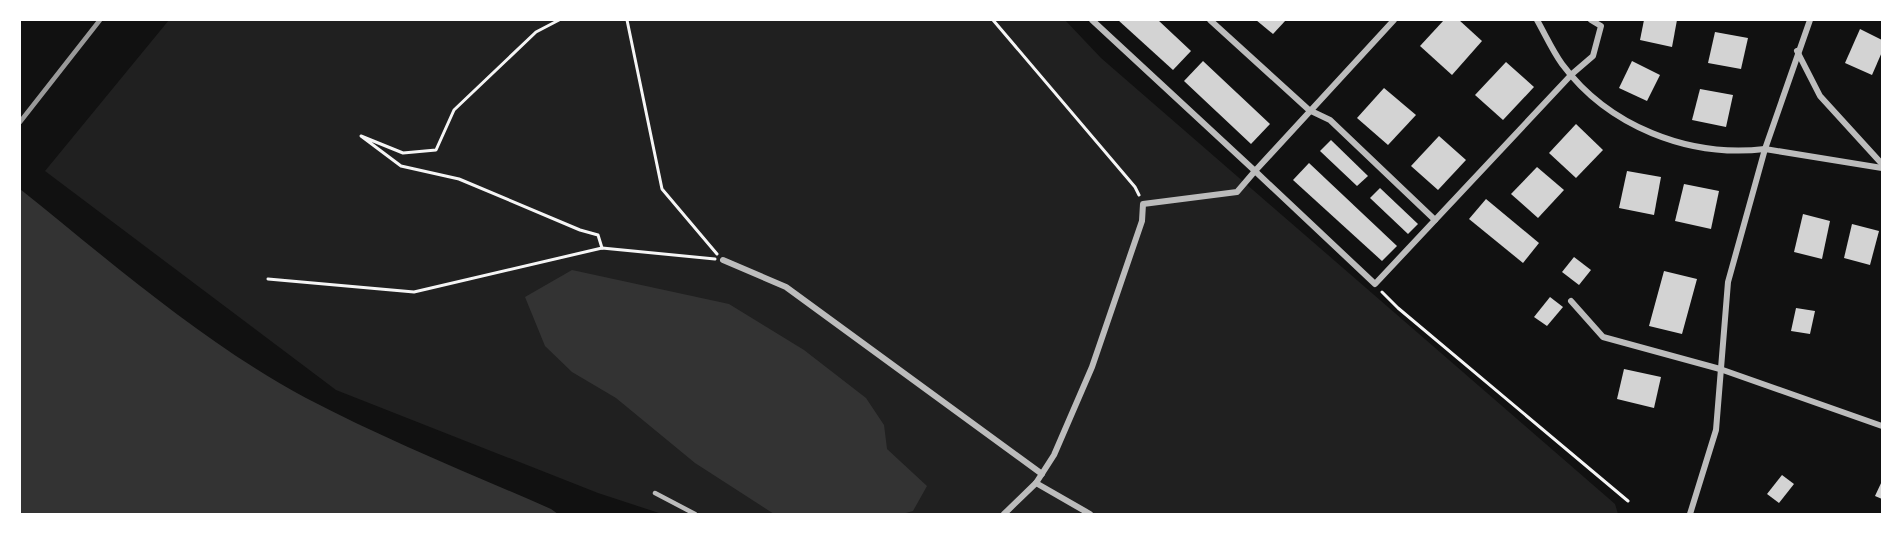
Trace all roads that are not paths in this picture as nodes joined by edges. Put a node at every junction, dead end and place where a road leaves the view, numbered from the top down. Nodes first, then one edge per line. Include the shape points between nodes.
1 (1092, 20) edge
2 (1210, 20) edge
3 (1394, 20) edge
4 (1537, 20) edge
5 (1591, 20) edge
6 (1810, 20) edge
7 (1797, 51) junction
8 (1572, 74) junction
9 (1308, 110) junction
10 (1765, 149) junction
11 (1882, 166) edge
12 (1255, 171) junction
13 (1435, 220) junction
14 (723, 260) road end
15 (1571, 302) dead end
16 (1720, 369) junction
17 (1882, 426) edge
18 (1042, 474) junction
19 (1036, 483) junction
20 (655, 493) dead end
21 (695, 514) edge
22 (1004, 514) edge
23 (1090, 514) edge
24 (1690, 514) edge

1 - 12 street
2 - 9 street
3 - 9 street
4 - 8 street
5 - 8 street via 1601,26 1593,56
6 - 7 street
7 - 10 street
7 - 11 street via 1820,96
8 - 10 street via 1597,100 1635,127 1681,144 1745,151
8 - 13 street
9 - 12 street
9 - 13 street via 1330,120
10 - 11 street
10 - 16 street via 1728,282
12 - 13 street via 1375,284
12 - 18 street via 1238,192 1143,204 1142,221 1092,368
14 - 18 street via 786,287
15 - 16 street via 1603,337
16 - 17 street
16 - 24 street via 1716,430
18 - 19 street
19 - 22 street
19 - 23 street
20 - 21 lane

